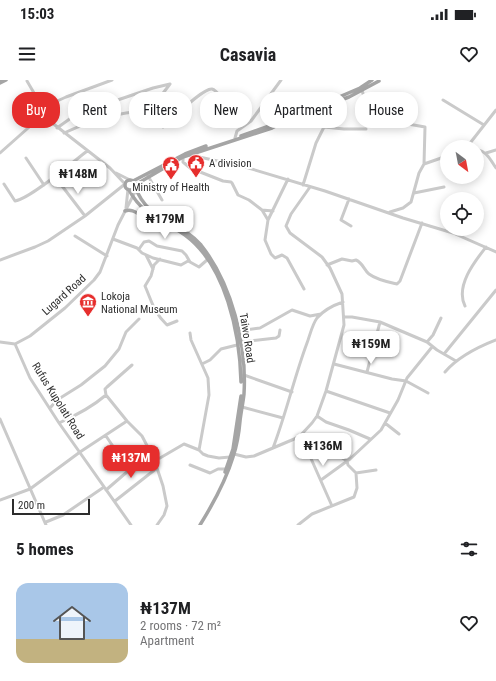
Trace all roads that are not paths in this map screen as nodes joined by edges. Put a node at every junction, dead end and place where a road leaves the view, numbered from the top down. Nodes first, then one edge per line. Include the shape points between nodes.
1 (6, 80) edge
2 (27, 80) edge
3 (112, 80) edge
4 (281, 80) edge
5 (372, 80) edge
6 (379, 80) edge
7 (383, 80) edge
8 (0, 81) edge
9 (362, 90) junction
10 (33, 92) edge
11 (205, 92) edge
12 (216, 92) edge
13 (200, 95) edge
14 (347, 97) edge
15 (60, 100) edge
16 (443, 100) dead end
17 (192, 102) edge
18 (496, 110) edge
19 (252, 120) edge
20 (484, 124) junction
21 (60, 126) edge
22 (28, 128) edge
23 (57, 128) edge
24 (241, 128) edge
25 (271, 128) edge
26 (324, 128) edge
27 (334, 128) edge
28 (366, 129) dead end
29 (64, 133) junction
30 (235, 138) junction
31 (472, 140) edge
32 (496, 150) edge
33 (88, 151) junction
34 (0, 153) edge
35 (486, 153) joint
36 (184, 155) junction
37 (191, 155) junction
38 (26, 158) dead end
39 (440, 158) edge
40 (424, 164) junction
41 (496, 168) edge
42 (114, 172) junction
43 (148, 176) junction
44 (288, 179) junction
45 (131, 180) junction
46 (59, 182) dead end
47 (4, 184) dead end
48 (125, 184) junction
49 (44, 185) junction
50 (303, 185) junction
51 (135, 187) junction
52 (310, 187) junction
53 (444, 187) dead end
54 (128, 189) junction
55 (116, 192) junction
56 (414, 194) junction
57 (133, 196) junction
58 (348, 199) junction
59 (162, 200) dead end
60 (262, 210) junction
61 (125, 211) junction
62 (273, 211) junction
63 (390, 212) junction
64 (85, 216) junction
65 (155, 218) junction
66 (268, 220) junction
67 (422, 224) junction
68 (351, 226) dead end
69 (75, 236) dead end
70 (113, 239) junction
71 (486, 247) junction
72 (139, 249) junction
73 (496, 252) edge
74 (146, 255) junction
75 (107, 256) junction
76 (160, 258) junction
77 (0, 260) edge
78 (207, 260) junction
79 (190, 262) junction
80 (327, 265) junction
81 (153, 269) junction
82 (304, 289) dead end
83 (496, 290) edge
84 (343, 302) junction
85 (465, 306) dead end
86 (321, 314) junction
87 (345, 317) junction
88 (441, 318) dead end
89 (139, 319) dead end
90 (177, 321) dead end
91 (380, 322) junction
92 (280, 330) dead end
93 (238, 332) junction
94 (190, 333) dead end
95 (496, 340) edge
96 (0, 342) edge
97 (427, 342) junction
98 (239, 343) junction
99 (15, 344) junction
100 (432, 347) junction
101 (444, 354) junction
102 (456, 361) junction
103 (202, 364) junction
104 (334, 364) junction
105 (132, 365) dead end
106 (367, 372) junction
107 (445, 372) dead end
108 (244, 375) junction
109 (406, 381) junction
110 (326, 391) junction
111 (292, 392) junction
112 (428, 394) dead end
113 (106, 395) junction
114 (242, 407) junction
115 (50, 408) junction
116 (390, 413) junction
117 (317, 416) junction
118 (283, 418) junction
119 (0, 419) edge
120 (127, 421) junction
121 (59, 423) junction
122 (385, 423) junction
123 (398, 434) dead end
124 (106, 436) junction
125 (299, 437) junction
126 (370, 439) junction
127 (305, 447) junction
128 (273, 448) junction
129 (198, 450) junction
130 (80, 452) junction
131 (234, 454) junction
132 (230, 457) junction
133 (154, 459) junction
134 (347, 461) junction
135 (190, 466) dead end
136 (157, 468) junction
137 (226, 469) junction
138 (129, 470) junction
139 (376, 470) dead end
140 (356, 473) junction
141 (321, 480) junction
142 (105, 488) junction
143 (30, 489) junction
144 (0, 500) edge
145 (114, 501) junction
146 (332, 506) junction
147 (46, 523) edge
148 (131, 525) edge
149 (157, 525) edge
150 (199, 525) edge
151 (298, 525) edge

1 - 8 main road
2 - 10 street
3 - 15 street
4 - 19 street
5 - 30 main road via 340,97
6 - 7 main road
6 - 9 main road
9 - 14 main road
9 - 40 street via 368,111 371,113 391,121 425,127
11 - 12 street via 212,89
13 - 17 street
16 - 20 street
18 - 20 street
20 - 31 street
21 - 29 street via 71,118 97,107 170,84 151,110 125,113
22 - 34 street
23 - 29 street
24 - 30 street
25 - 37 main road
26 - 50 street
27 - 28 street
29 - 33 street
30 - 36 main road
32 - 35 street
33 - 42 street
33 - 49 street
35 - 41 street
36 - 37 main road
36 - 43 main road
36 - 45 main road
36 - 60 street via 183,162 190,168 232,183 238,195
37 - 44 street via 245,166
38 - 49 street
39 - 40 street
40 - 56 street
42 - 45 street
42 - 48 street
43 - 51 main road
43 - 59 street
44 - 50 street
44 - 62 street
45 - 48 main road
45 - 51 main road, Taiwo Road
46 - 64 street
47 - 49 street via 16,201
48 - 54 main road, Taiwo Road
48 - 55 street
50 - 52 street
51 - 54 main road
51 - 57 street
51 - 93 main road, Taiwo Road via 152,212 192,236 201,245 227,290
52 - 58 street
52 - 80 street via 291,214 286,226 290,233 322,257
53 - 56 street
54 - 55 street
54 - 57 main road, Taiwo Road
54 - 61 street
55 - 64 street
56 - 63 street via 408,205
57 - 61 street
57 - 65 main road, Taiwo Road via 146,212
58 - 63 street
58 - 68 street via 341,220
60 - 62 street
60 - 66 street
61 - 65 main road
61 - 70 street, Lugard Road
62 - 66 street
63 - 67 street
64 - 77 street via 35,247
65 - 78 main road, Taiwo Road via 192,241
66 - 82 street via 265,240 271,254 276,258 282,255 287,258
67 - 71 street via 454,233
67 - 80 street via 397,284 368,274 363,265 356,260 342,259
69 - 75 street
70 - 72 street
70 - 75 street, Lugard Road
71 - 73 street
71 - 85 street via 465,281
72 - 74 street
72 - 79 street via 144,242 149,241 157,246 182,251
74 - 76 street
74 - 81 street
75 - 99 street, Lugard Road via 97,276 85,290 36,332
76 - 79 street via 181,265
76 - 81 street
78 - 79 street via 199,267
78 - 98 main road, Taiwo Road via 224,290
80 - 84 street via 340,290
81 - 90 street via 145,285 150,301 156,313 167,325
83 - 101 street
84 - 86 street
84 - 87 street
86 - 93 street via 310,316 292,310 260,328
86 - 111 street via 314,322
87 - 91 street
87 - 104 street
88 - 97 street
89 - 115 street via 126,332 119,349 105,366 57,400
91 - 97 street
91 - 106 street
92 - 98 street via 276,338
93 - 98 main road, Taiwo Road
94 - 103 street
95 - 102 street
96 - 99 street
97 - 100 street
98 - 103 street via 221,349
98 - 108 main road, Taiwo Road
98 - 132 main road, Taiwo Road via 242,392
99 - 115 street, Rufus Kupolati Road via 30,378
100 - 101 street
100 - 109 street
101 - 102 street
102 - 107 street
103 - 129 street via 208,378 209,395
104 - 106 street
104 - 110 street
105 - 113 street via 105,389
106 - 109 street
108 - 111 street
108 - 114 main road, Taiwo Road
109 - 112 street
109 - 116 street
110 - 116 street
110 - 117 street
111 - 118 street
113 - 120 street
113 - 121 street via 80,414
114 - 118 street
114 - 131 main road, Taiwo Road
115 - 121 street, Rufus Kupolati Road
116 - 122 street
117 - 125 street
117 - 126 street
118 - 128 street
119 - 143 street
120 - 124 street
120 - 133 street via 142,436
121 - 130 street, Rufus Kupolati Road
122 - 123 street
122 - 126 street
124 - 130 street
124 - 138 street
125 - 127 street
125 - 128 street
126 - 134 street
127 - 134 street via 338,455
127 - 141 street
128 - 131 street via 249,458
129 - 132 street via 208,456
129 - 133 street via 184,444
130 - 142 street, Rufus Kupolati Road
130 - 143 street
131 - 150 main road, Taiwo Road via 223,482
132 - 137 main road, Taiwo Road
133 - 136 street
133 - 138 street via 142,459
134 - 140 street
134 - 141 street
135 - 137 street via 210,473
136 - 145 street
136 - 149 street via 164,486 167,506
137 - 150 main road, Taiwo Road
138 - 142 street
139 - 140 street
140 - 146 street via 357,488 354,497
141 - 146 street
142 - 145 street, Rufus Kupolati Road
142 - 147 street
143 - 144 street
143 - 147 street
145 - 148 street, Rufus Kupolati Road
146 - 151 street via 312,514

